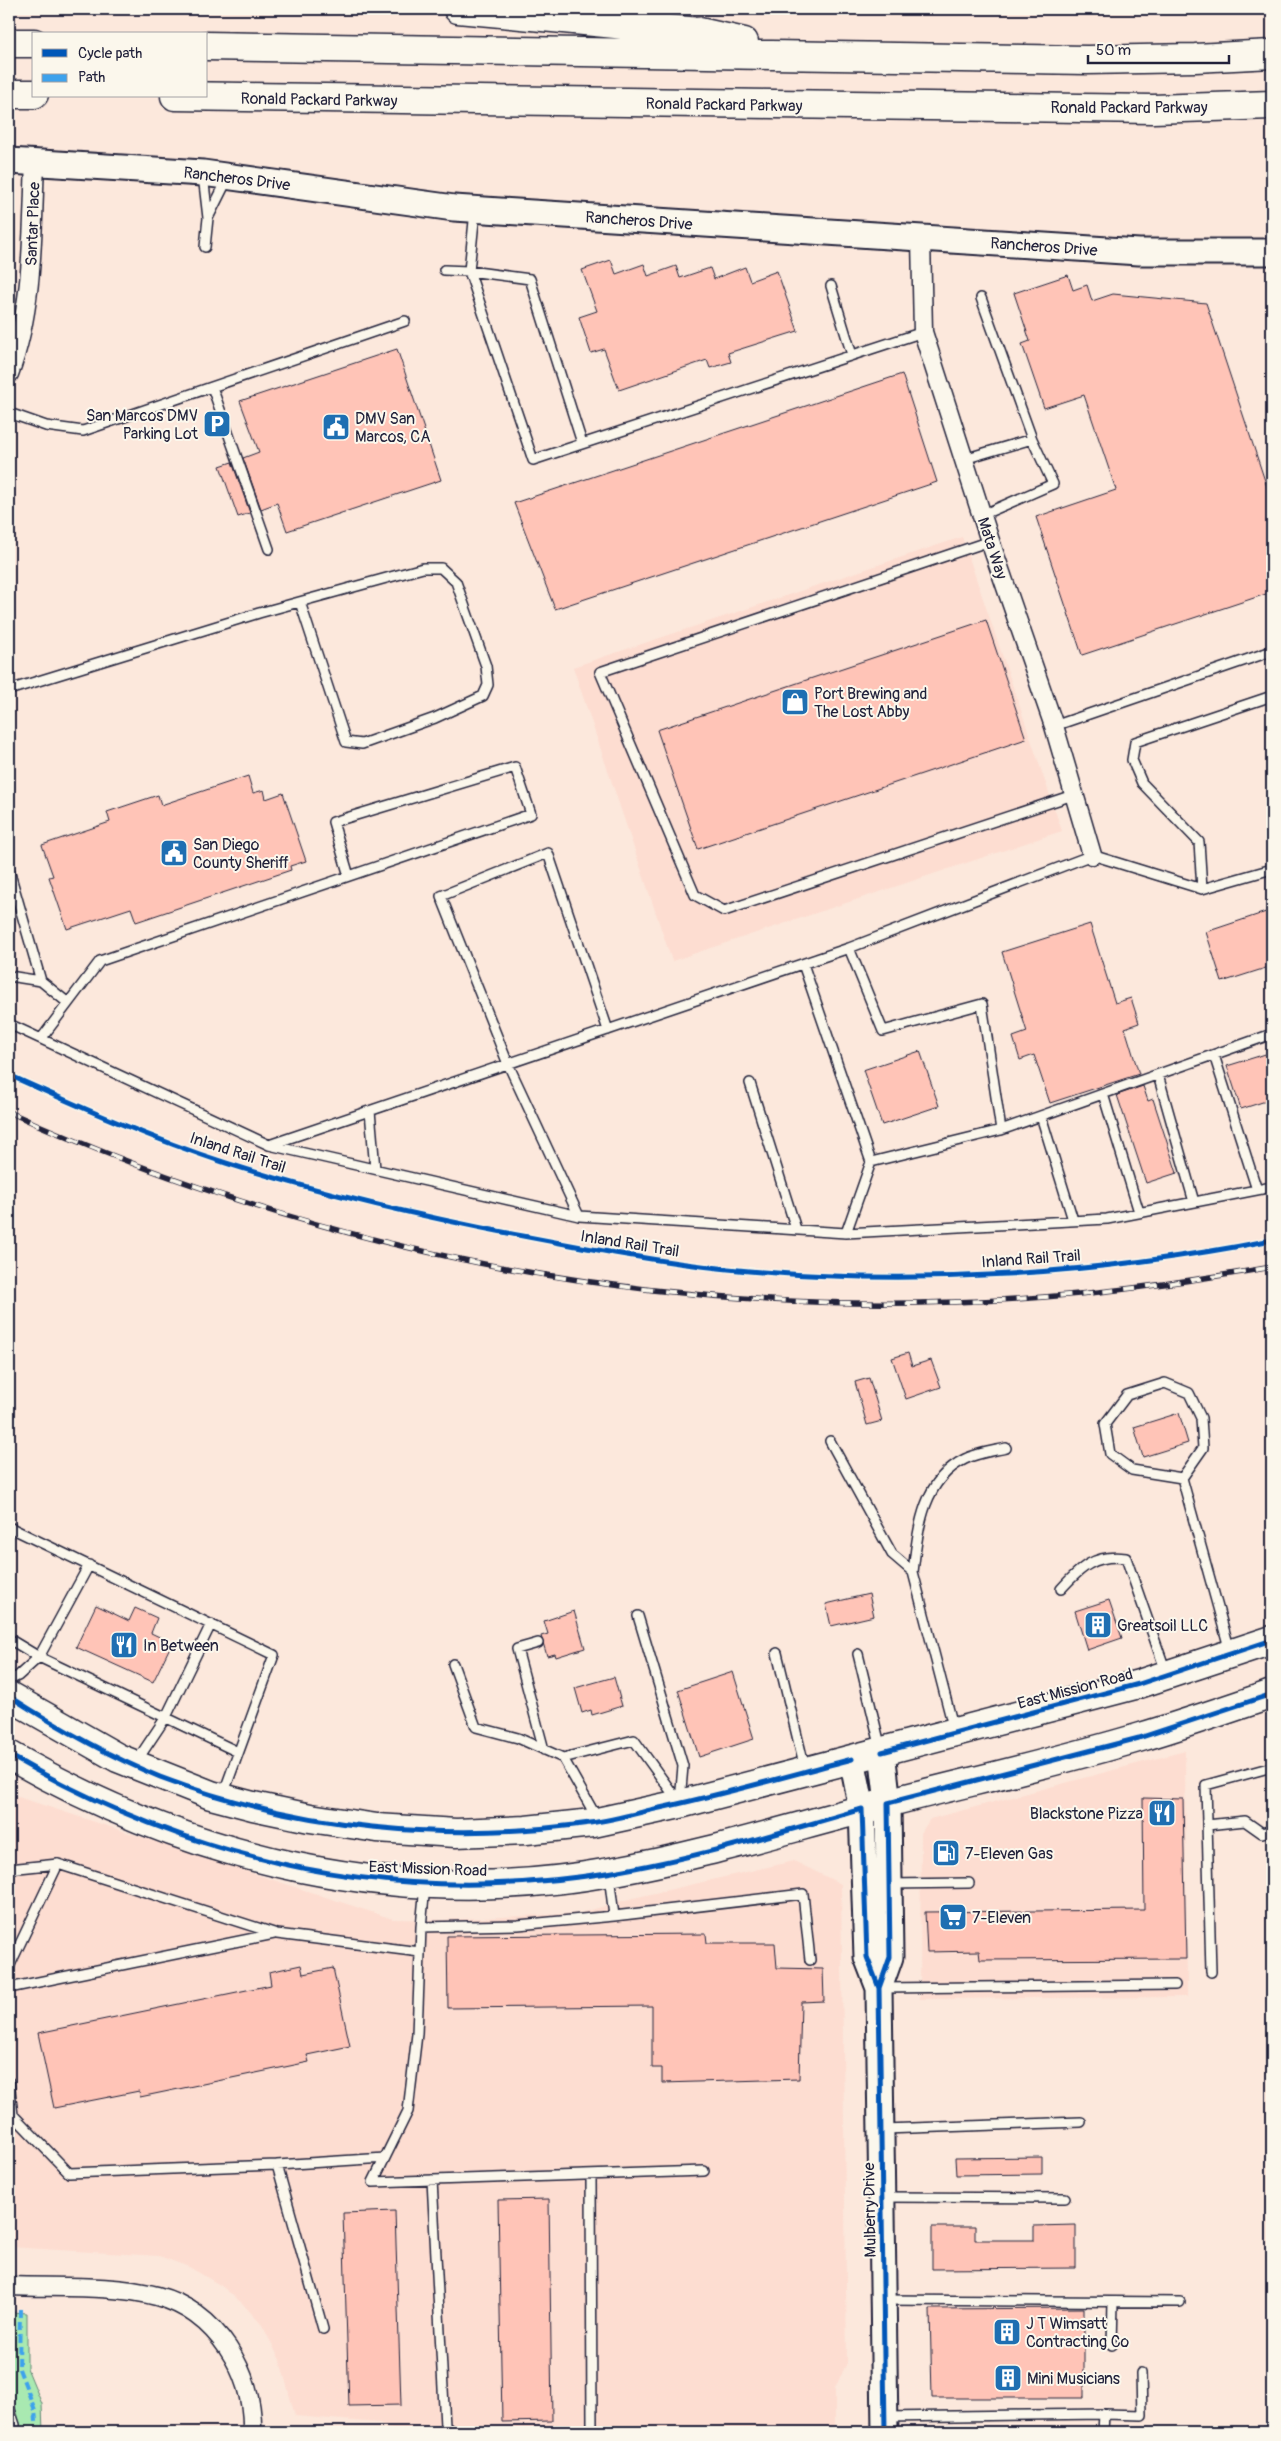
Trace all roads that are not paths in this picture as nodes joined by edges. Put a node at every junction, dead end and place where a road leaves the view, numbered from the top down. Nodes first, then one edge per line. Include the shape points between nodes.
1 (458, 9) edge
2 (9, 42) edge
3 (32, 43) edge
4 (208, 46) edge
5 (1272, 54) edge
6 (807, 55) junction
7 (9, 94) edge
8 (32, 94) edge
9 (208, 96) edge
10 (1272, 105) edge
11 (9, 161) edge
12 (34, 162) junction
13 (203, 173) junction
14 (229, 176) junction
15 (475, 209) junction
16 (208, 218) junction
17 (921, 238) junction
18 (205, 247) dead end
19 (1272, 252) edge
20 (444, 270) dead end
21 (469, 271) junction
22 (831, 286) dead end
23 (981, 298) dead end
24 (405, 321) dead end
25 (923, 332) junction
26 (852, 355) junction
27 (9, 374) edge
28 (212, 387) junction
29 (9, 413) edge
30 (1032, 439) junction
31 (582, 443) junction
32 (964, 459) junction
33 (982, 515) junction
34 (990, 541) junction
35 (269, 549) dead end
36 (300, 602) junction
37 (1272, 651) edge
38 (9, 690) edge
39 (1272, 696) edge
40 (1054, 726) junction
41 (1073, 795) junction
42 (1092, 855) junction
43 (1272, 869) edge
44 (9, 870) edge
45 (349, 876) junction
46 (1202, 889) junction
47 (849, 948) junction
48 (803, 964) junction
49 (9, 976) edge
50 (41, 981) junction
51 (68, 1003) junction
52 (9, 1024) edge
53 (608, 1030) junction
54 (1272, 1034) edge
55 (41, 1040) junction
56 (1214, 1055) junction
57 (508, 1064) junction
58 (1158, 1074) junction
59 (750, 1083) dead end
60 (1103, 1094) junction
61 (370, 1111) junction
62 (1041, 1116) junction
63 (1001, 1130) junction
64 (269, 1145) junction
65 (871, 1162) junction
66 (375, 1169) junction
67 (1272, 1187) edge
68 (1257, 1190) junction
69 (1194, 1202) junction
70 (1139, 1212) junction
71 (579, 1216) junction
72 (1073, 1220) junction
73 (796, 1229) junction
74 (846, 1233) junction
75 (830, 1441) dead end
76 (1006, 1448) dead end
77 (1182, 1478) junction
78 (9, 1526) edge
79 (89, 1565) junction
80 (913, 1572) junction
81 (1061, 1589) dead end
82 (638, 1616) dead end
83 (211, 1624) junction
84 (9, 1639) edge
85 (1272, 1640) edge
86 (538, 1643) dead end
87 (777, 1653) dead end
88 (1231, 1653) junction
89 (858, 1654) dead end
90 (39, 1657) junction
91 (453, 1664) dead end
92 (1167, 1674) junction
93 (9, 1680) edge
94 (1272, 1694) edge
95 (9, 1696) edge
96 (166, 1717) junction
97 (954, 1732) junction
98 (544, 1750) junction
99 (238, 1752) junction
100 (882, 1752) junction
101 (9, 1755) edge
102 (564, 1758) junction
103 (852, 1759) junction
104 (134, 1766) junction
105 (1272, 1767) edge
106 (805, 1772) junction
107 (222, 1798) junction
108 (680, 1804) junction
109 (875, 1806) junction
110 (599, 1821) junction
111 (1207, 1825) junction
112 (1272, 1830) edge
113 (58, 1864) junction
114 (9, 1869) edge
115 (609, 1872) junction
116 (425, 1883) junction
117 (888, 1884) junction
118 (969, 1884) dead end
119 (614, 1916) junction
120 (421, 1927) junction
121 (277, 1934) junction
122 (420, 1952) junction
123 (810, 1960) dead end
124 (9, 1967) edge
125 (1211, 1972) dead end
126 (1175, 1985) dead end
127 (9, 1988) edge
128 (879, 1988) junction
129 (9, 2082) edge
130 (1081, 2122) dead end
131 (881, 2129) junction
132 (385, 2158) junction
133 (277, 2164) junction
134 (704, 2171) dead end
135 (591, 2175) junction
136 (432, 2180) junction
137 (882, 2197) junction
138 (1065, 2198) dead end
139 (9, 2286) edge
140 (883, 2300) junction
141 (1113, 2302) junction
142 (1180, 2302) dead end
143 (323, 2329) dead end
144 (1112, 2345) dead end
145 (1141, 2373) dead end
146 (9, 2408) edge
147 (1104, 2414) junction
148 (885, 2425) edge
149 (14, 2432) edge
150 (252, 2432) edge
151 (453, 2432) edge
152 (592, 2432) edge
153 (1103, 2432) edge

1 - 6 main road via 699,32
2 - 3 main road
4 - 6 main road
5 - 6 main road via 1087,60
7 - 8 main road
9 - 10 main road, Ronald Packard Parkway via 1153,109
11 - 12 main road, Rancheros Drive
12 - 13 main road, Rancheros Drive
12 - 27 street, Santar Place via 31,270 19,346
13 - 14 main road, Rancheros Drive
13 - 16 lane
14 - 15 main road, Rancheros Drive
14 - 16 lane
15 - 17 main road, Rancheros Drive
15 - 21 lane
16 - 18 lane
17 - 19 main road, Rancheros Drive via 1139,252
17 - 25 street, Mata Way
20 - 21 lane
21 - 31 lane via 530,279
21 - 31 lane via 533,460
22 - 26 lane
23 - 30 lane
24 - 28 lane
25 - 26 lane
25 - 32 street, Mata Way
26 - 31 lane
28 - 29 lane via 82,431 46,426
28 - 35 lane
30 - 32 lane
30 - 33 lane via 1053,484
32 - 33 street, Mata Way
33 - 34 street, Mata Way
34 - 40 street, Mata Way
34 - 41 lane via 600,672 695,895 724,912
36 - 36 lane via 422,568 441,568 456,582 486,666 488,685 483,696 435,718 362,744 346,742
36 - 38 lane
37 - 40 lane
39 - 46 lane via 1135,742 1132,760 1142,783 1199,842
40 - 41 street, Mata Way
41 - 42 street, Mata Way
42 - 46 lane
42 - 47 lane
43 - 46 lane
44 - 50 lane
45 - 45 lane via 531,814 515,767 333,822
45 - 51 lane via 100,961
47 - 48 lane
47 - 63 lane via 883,1031 982,1004
48 - 53 lane
48 - 65 lane
49 - 50 lane
50 - 51 lane
51 - 55 lane
52 - 55 lane
53 - 57 lane
53 - 57 lane via 548,853 441,896
54 - 56 lane
55 - 64 lane
56 - 58 lane
56 - 68 lane
57 - 61 lane
57 - 71 lane
58 - 60 lane
58 - 69 lane
59 - 73 lane
60 - 62 lane
60 - 70 lane
61 - 64 lane
61 - 66 lane
62 - 63 lane
62 - 72 lane
63 - 65 lane
64 - 66 lane
65 - 74 lane
66 - 71 lane
67 - 68 lane
68 - 69 lane
69 - 70 lane
70 - 72 lane via 1107,1219
71 - 73 lane
72 - 74 lane
73 - 74 lane
75 - 80 lane via 892,1554
76 - 80 lane via 966,1459 939,1478 928,1497 919,1528
77 - 77 lane via 1203,1448 1202,1418 1189,1393 1165,1383 1126,1395 1105,1424 1110,1454 1132,1470
77 - 88 lane
78 - 79 lane
79 - 83 lane
79 - 90 lane
80 - 97 lane
81 - 92 lane via 1081,1568 1108,1556 1126,1558
82 - 108 lane via 683,1766
83 - 96 lane
83 - 99 lane via 274,1655
84 - 90 lane
85 - 88 main road, East Mission Road
86 - 98 lane via 517,1649
87 - 106 lane
88 - 92 main road, East Mission Road
89 - 100 lane
90 - 93 lane
90 - 96 lane
91 - 98 lane via 476,1727 518,1738
92 - 97 main road, East Mission Road
94 - 109 main road, East Mission Road via 1139,1738
95 - 104 main road, East Mission Road
96 - 99 lane
96 - 104 lane
97 - 100 main road, East Mission Road
98 - 102 lane
99 - 107 lane
100 - 103 main road, East Mission Road
100 - 109 main road, Mulberry Drive
101 - 116 main road, East Mission Road via 109,1808 227,1851 306,1870
102 - 108 lane via 634,1740
102 - 110 lane
103 - 106 main road, East Mission Road
103 - 109 main road, Mulberry Drive
104 - 107 main road, East Mission Road
105 - 111 lane via 1206,1785
106 - 108 main road, East Mission Road
107 - 110 main road, East Mission Road via 310,1818 377,1828 446,1832 526,1830
108 - 110 main road, East Mission Road
109 - 115 main road, East Mission Road via 671,1860
109 - 117 main road, Mulberry Drive
109 - 128 main road, Mulberry Drive via 867,1957
111 - 112 lane via 1245,1821 1262,1834
111 - 125 lane
113 - 114 lane
113 - 121 lane
113 - 124 lane
115 - 116 main road, East Mission Road via 520,1882
115 - 119 lane
116 - 120 lane
117 - 118 lane
117 - 128 main road, Mulberry Drive via 890,1957
119 - 120 lane via 518,1925
119 - 123 lane via 803,1894
120 - 122 lane
121 - 122 lane
121 - 127 lane
122 - 132 lane via 417,2034 408,2111
126 - 128 lane
128 - 131 main road, Mulberry Drive
129 - 133 lane via 13,2115 69,2173
130 - 131 lane
131 - 137 main road, Mulberry Drive
132 - 133 lane
132 - 136 lane via 373,2182
133 - 143 lane
134 - 135 lane
135 - 136 lane
135 - 152 lane
136 - 151 lane via 445,2426
137 - 138 lane
137 - 140 main road, Mulberry Drive
139 - 150 street via 122,2290 158,2296 188,2311 212,2329 234,2354 252,2403
140 - 141 lane
140 - 148 main road, Mulberry Drive
141 - 142 lane
141 - 144 lane
145 - 147 lane via 1142,2415
146 - 149 lane
147 - 148 lane
147 - 153 lane

